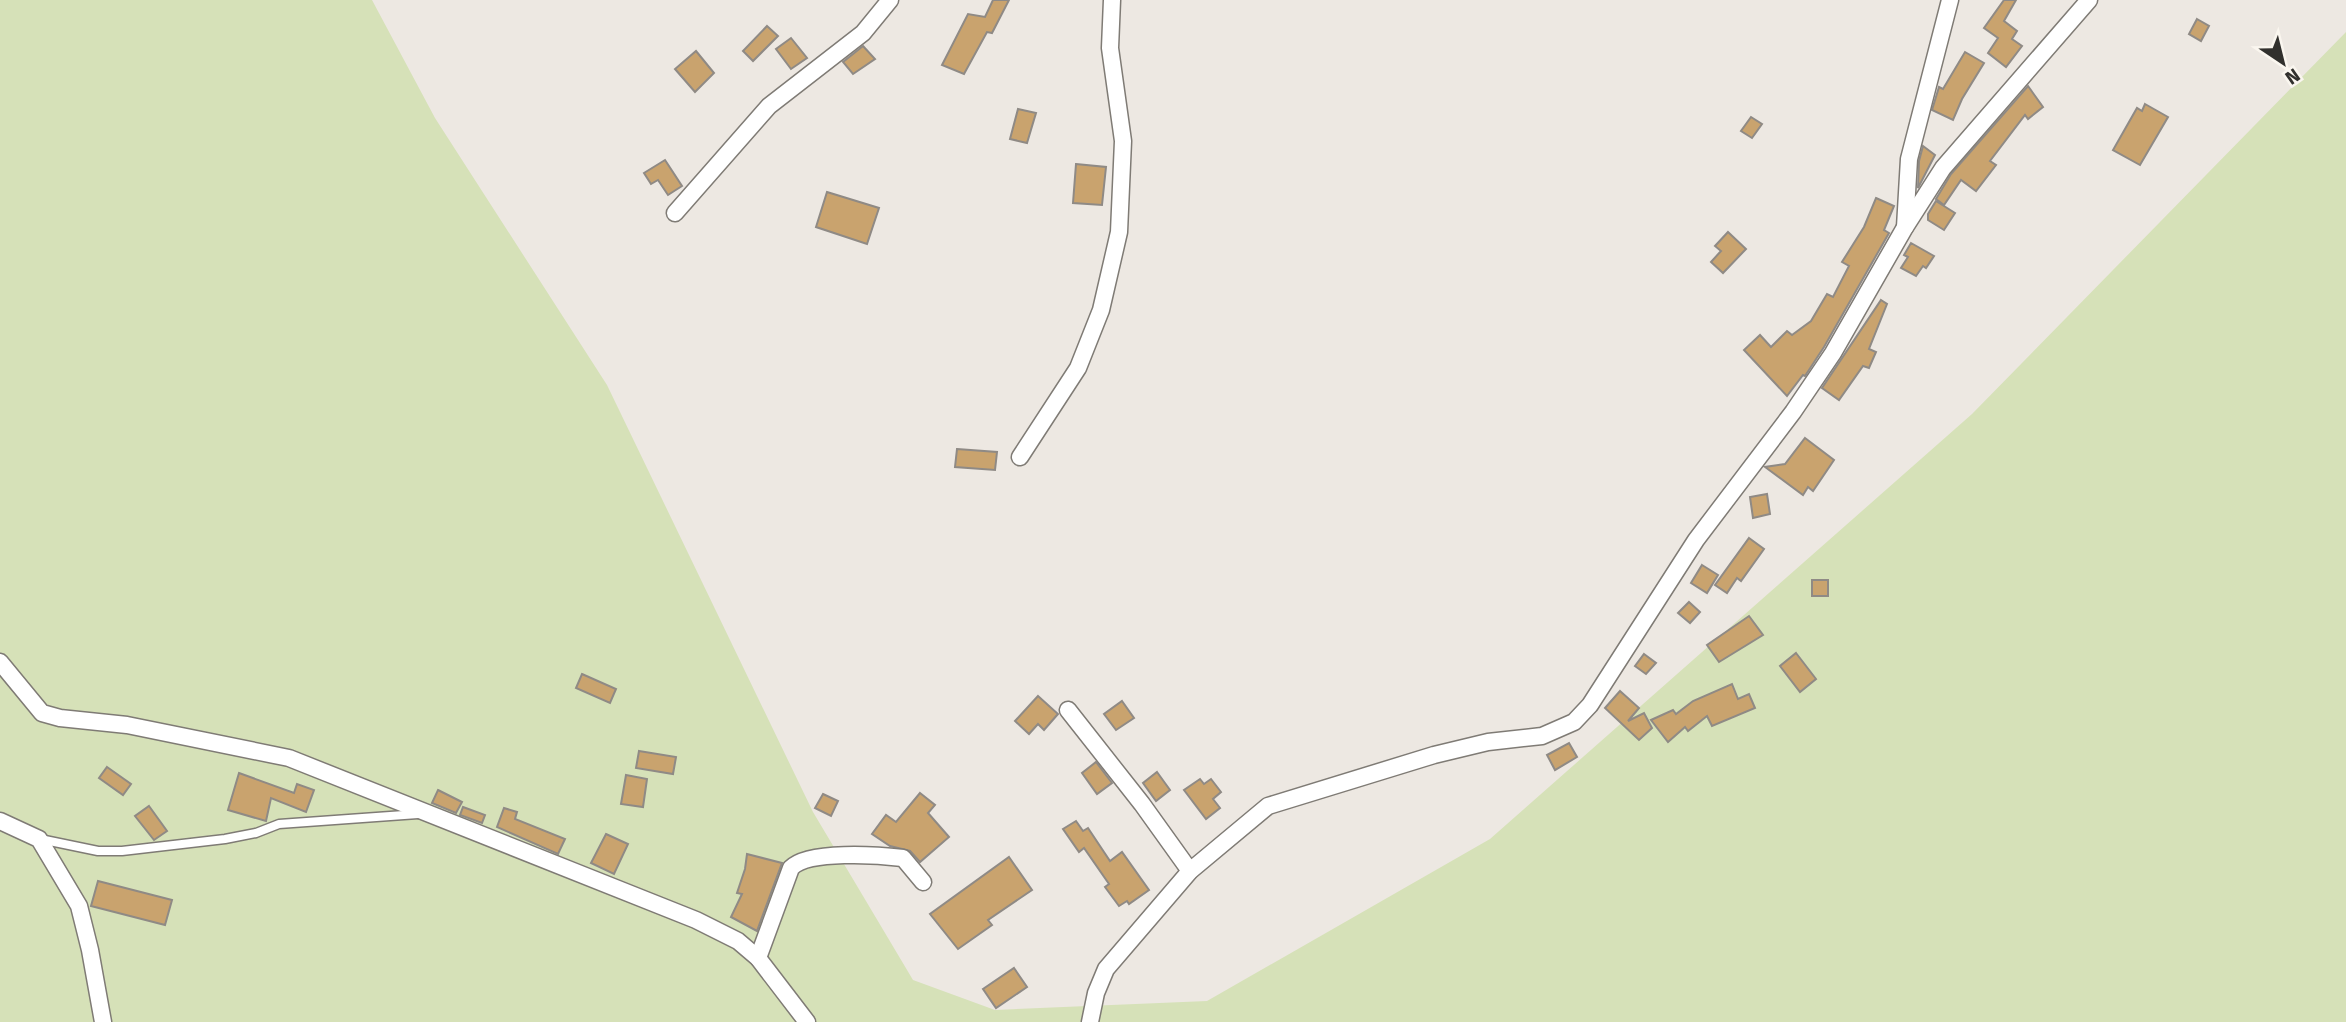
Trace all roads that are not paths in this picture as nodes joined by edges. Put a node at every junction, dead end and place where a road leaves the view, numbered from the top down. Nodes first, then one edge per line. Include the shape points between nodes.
1 (890, 0) edge
2 (1112, 0) edge
3 (1950, 0) edge
4 (2089, 0) edge
5 (675, 213) dead end
6 (1905, 229) junction
7 (1020, 457) dead end
8 (0, 662) edge
9 (1068, 710) dead end
10 (425, 813) junction
11 (0, 821) edge
12 (39, 839) junction
13 (1190, 871) junction
14 (923, 882) dead end
15 (758, 958) junction
16 (103, 1022) edge
17 (807, 1022) edge
18 (1090, 1022) edge

1 - 5 street via 863,33 769,106
2 - 7 street via 1110,48 1123,141 1119,232 1101,310 1078,368
3 - 6 street via 1909,159
4 - 6 street via 1943,168
6 - 13 street via 1833,353 1696,540 1590,705 1574,722 1542,736 1434,755 1268,806
8 - 10 street via 42,713 289,758
9 - 13 street
10 - 12 lane via 279,824 235,837 122,851
10 - 15 street via 696,920 738,941
11 - 12 street
12 - 16 street via 79,906
13 - 18 street via 1106,969
14 - 15 street via 903,858 847,856 796,863
15 - 17 street

